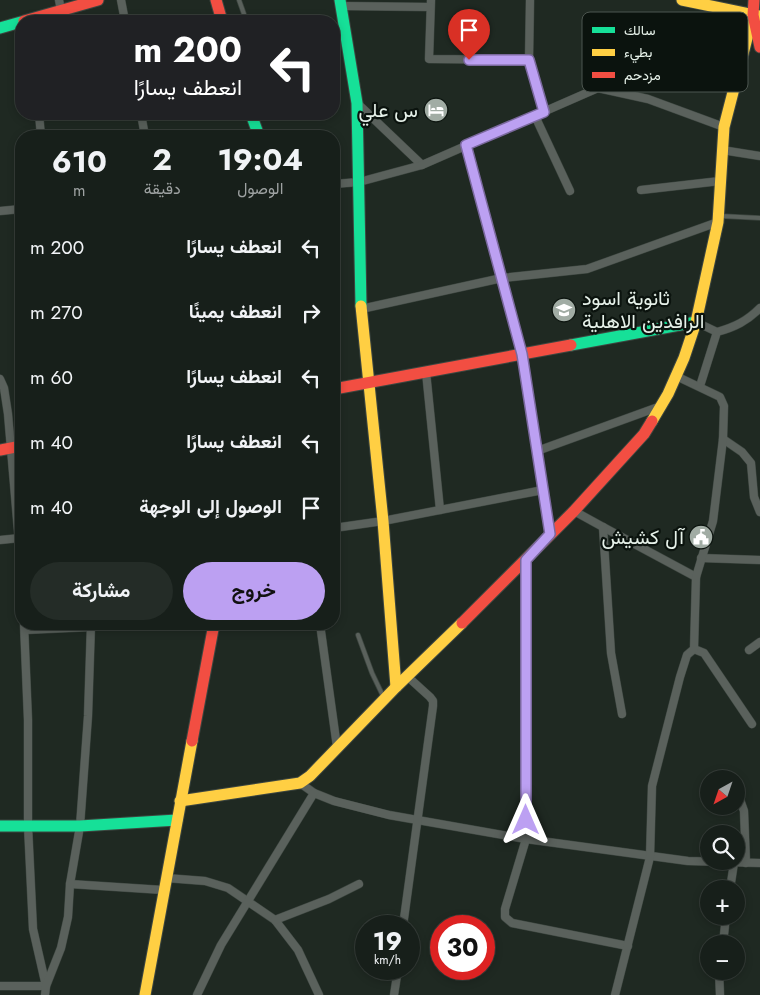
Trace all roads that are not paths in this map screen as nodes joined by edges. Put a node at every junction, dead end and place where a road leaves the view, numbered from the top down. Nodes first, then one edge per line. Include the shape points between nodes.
1 (98, 0) edge
2 (121, 0) edge
3 (216, 0) edge
4 (239, 0) edge
5 (530, 0) edge
6 (682, 0) edge
7 (754, 0) edge
8 (341, 3) edge
9 (430, 4) edge
10 (60, 5) edge
11 (738, 12) edge
12 (244, 14) dead end
13 (39, 15) edge
14 (124, 15) edge
15 (220, 15) edge
16 (757, 16) edge
17 (15, 24) edge
18 (0, 28) edge
19 (748, 46) edge
20 (760, 47) edge
21 (529, 60) junction
22 (589, 92) edge
23 (616, 92) edge
24 (734, 92) edge
25 (357, 103) junction
26 (544, 112) junction
27 (535, 116) junction
28 (724, 127) junction
29 (466, 145) junction
30 (722, 150) junction
31 (760, 156) edge
32 (422, 165) junction
33 (720, 181) junction
34 (360, 182) junction
35 (340, 184) edge
36 (641, 190) dead end
37 (570, 191) dead end
38 (15, 209) edge
39 (0, 210) edge
40 (760, 218) edge
41 (718, 219) junction
42 (502, 278) junction
43 (760, 308) edge
44 (361, 309) junction
45 (696, 322) junction
46 (717, 332) junction
47 (522, 354) junction
48 (426, 372) junction
49 (676, 376) junction
50 (0, 379) edge
51 (368, 383) junction
52 (700, 386) junction
53 (340, 388) edge
54 (661, 406) junction
55 (723, 439) junction
56 (11, 448) edge
57 (537, 451) junction
58 (15, 488) edge
59 (543, 490) junction
60 (440, 510) junction
61 (574, 511) junction
62 (760, 512) edge
63 (382, 521) junction
64 (340, 527) edge
65 (603, 527) junction
66 (550, 534) junction
67 (15, 538) edge
68 (0, 540) edge
69 (701, 558) junction
70 (526, 560) junction
71 (760, 560) edge
72 (696, 576) junction
73 (24, 630) edge
74 (91, 630) edge
75 (213, 630) edge
76 (321, 630) edge
77 (358, 634) dead end
78 (760, 642) edge
79 (694, 649) junction
80 (749, 650) dead end
81 (408, 677) junction
82 (396, 686) junction
83 (384, 698) junction
84 (622, 714) dead end
85 (752, 724) dead end
86 (337, 747) junction
87 (300, 783) junction
88 (314, 793) junction
89 (180, 801) junction
90 (744, 815) edge
91 (177, 820) junction
92 (417, 820) junction
93 (0, 826) edge
94 (28, 826) junction
95 (80, 826) junction
96 (526, 840) junction
97 (650, 857) junction
98 (700, 862) edge
99 (746, 863) joint
100 (760, 863) edge
101 (166, 878) junction
102 (70, 884) junction
103 (359, 884) dead end
104 (163, 890) junction
105 (247, 900) junction
106 (404, 915) edge
107 (275, 920) junction
108 (628, 946) junction
109 (396, 980) edge
110 (719, 980) edge
111 (0, 986) edge
112 (46, 986) junction
113 (45, 995) edge
114 (145, 995) edge
115 (197, 995) edge
116 (319, 995) edge
117 (394, 995) edge
118 (616, 995) edge
119 (720, 995) edge

1 - 10 street
2 - 14 street
3 - 15 street
4 - 12 lane
5 - 21 street
6 - 11 street
7 - 16 street
8 - 9 street
8 - 25 street
9 - 21 street via 429,59
10 - 13 street
16 - 19 street
16 - 20 street
17 - 18 street
21 - 26 street
22 - 26 street
23 - 28 street via 648,99
24 - 28 street
25 - 32 street
25 - 34 street
26 - 27 street
27 - 29 street
27 - 37 street
28 - 30 street
29 - 32 street
29 - 42 street
30 - 31 street
30 - 33 street
32 - 34 street
33 - 36 street
33 - 41 street
34 - 35 street
34 - 44 street
38 - 39 street
40 - 41 lane
41 - 42 street via 587,269
41 - 45 street
42 - 44 street
42 - 47 street
43 - 46 street via 733,328
44 - 51 street
45 - 46 street
45 - 47 street
45 - 49 street
46 - 52 street
47 - 48 street
47 - 57 street
48 - 51 street
48 - 60 street
49 - 52 street
49 - 54 street
50 - 56 street via 4,388
51 - 53 street
51 - 63 street
52 - 55 street via 722,401
54 - 57 street
54 - 61 street via 644,434
55 - 62 street via 751,463 754,497
55 - 69 street via 713,521
56 - 58 street
57 - 59 street
59 - 60 street
59 - 66 street
60 - 63 street
61 - 65 street
61 - 66 street
63 - 64 street
63 - 82 street
65 - 72 street
65 - 84 street via 611,653
66 - 70 street
67 - 68 street
69 - 71 street
69 - 72 street
70 - 81 street
70 - 96 street
72 - 79 street
73 - 94 street
74 - 95 street
75 - 89 street
76 - 86 street
77 - 83 lane
78 - 80 street
79 - 85 street via 704,652
79 - 97 street via 687,655 680,677 652,786
81 - 82 street
81 - 92 street via 433,701
82 - 83 street
83 - 86 street
86 - 87 street
87 - 88 street
87 - 89 street
88 - 92 street via 389,816
88 - 105 street
89 - 91 street
90 - 99 street
91 - 95 street
91 - 101 street
92 - 96 street
92 - 106 street
93 - 94 street
94 - 95 street
94 - 112 street via 33,929
95 - 102 street
96 - 97 street
96 - 108 street via 505,917 512,922
97 - 98 street
97 - 108 street
99 - 100 street
101 - 104 street
101 - 105 street via 205,881 228,888
102 - 104 street
102 - 112 street via 68,917 61,948
103 - 107 street
104 - 114 street
105 - 107 street
105 - 115 street
107 - 116 street via 298,950
108 - 118 street
109 - 117 street
110 - 119 street
111 - 112 street
112 - 113 street

